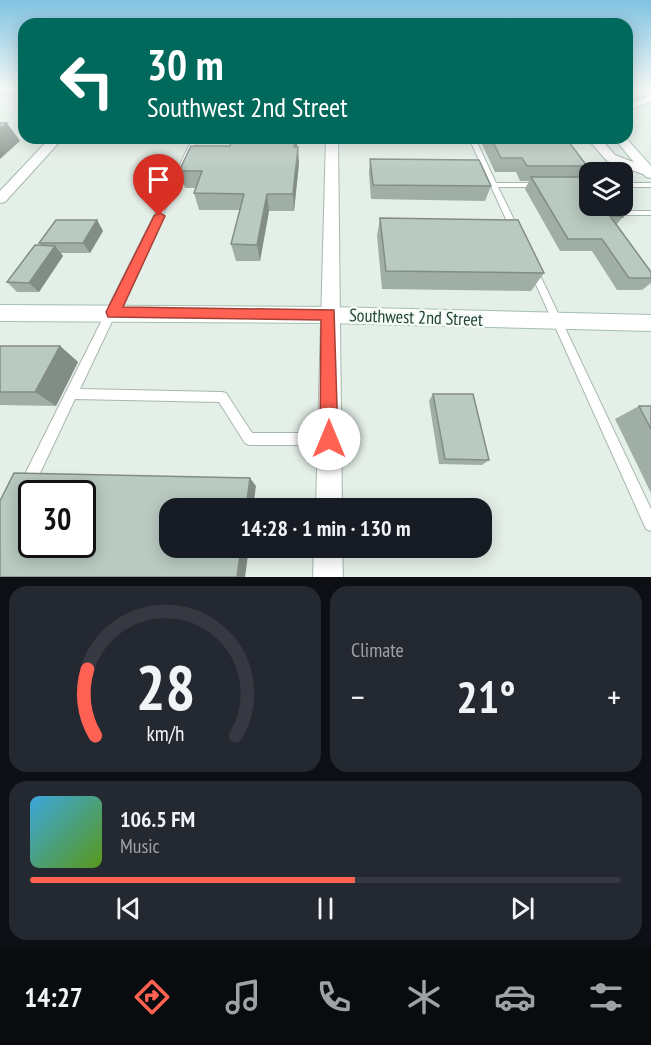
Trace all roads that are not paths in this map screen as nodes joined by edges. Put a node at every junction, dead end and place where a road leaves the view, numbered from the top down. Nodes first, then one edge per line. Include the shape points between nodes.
1 (51, 144) edge
2 (193, 144) edge
3 (332, 144) edge
4 (475, 144) edge
5 (599, 144) edge
6 (625, 144) edge
7 (651, 177) edge
8 (633, 182) edge
9 (494, 185) junction
10 (554, 185) edge
11 (0, 199) edge
12 (633, 213) edge
13 (651, 213) edge
14 (518, 237) edge
15 (528, 258) edge
16 (113, 312) junction
17 (0, 313) edge
18 (329, 315) junction
19 (557, 321) junction
20 (651, 323) edge
21 (74, 394) junction
22 (329, 439) junction
23 (29, 480) edge
24 (328, 498) edge
25 (651, 524) edge
26 (328, 558) edge
27 (328, 577) edge

1 - 11 street
2 - 16 lane
3 - 18 street
4 - 9 lane
5 - 7 street via 612,158
6 - 7 street
7 - 8 lane
9 - 10 lane
9 - 14 lane
12 - 13 lane
15 - 19 lane
16 - 17 street, Southwest 2nd Street
16 - 18 street, Southwest 2nd Street
16 - 21 lane
18 - 19 street, Southwest 2nd Street
18 - 22 street
19 - 20 street, Southwest 2nd Street
19 - 25 lane
21 - 22 lane via 222,397 249,439
21 - 23 lane
22 - 24 street
26 - 27 street

